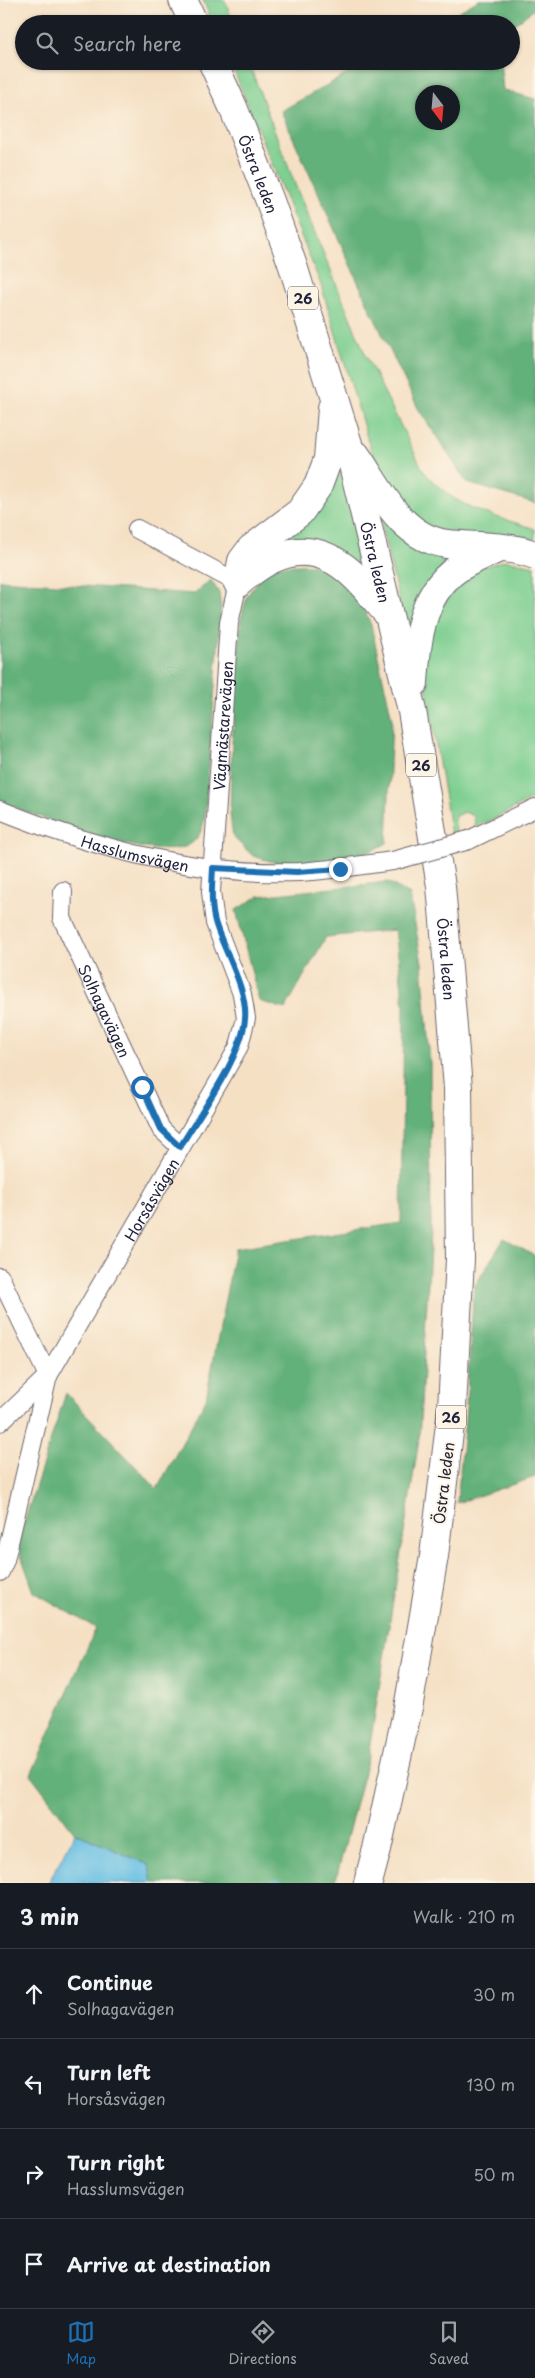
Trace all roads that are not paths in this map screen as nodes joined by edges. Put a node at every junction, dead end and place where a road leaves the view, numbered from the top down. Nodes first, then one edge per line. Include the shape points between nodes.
1 (183, 0) edge
2 (190, 15) edge
3 (216, 70) edge
4 (334, 396) junction
5 (348, 444) junction
6 (137, 529) dead end
7 (499, 548) junction
8 (535, 555) edge
9 (238, 583) junction
10 (391, 617) junction
11 (412, 711) junction
12 (535, 808) edge
13 (0, 810) edge
14 (213, 868) junction
15 (63, 891) dead end
16 (180, 1147) junction
17 (0, 1277) edge
18 (48, 1376) junction
19 (0, 1422) edge
20 (0, 1572) edge
21 (368, 1883) edge

1 - 2 highway
3 - 4 highway, Östra leden / 26 via 270,201
4 - 5 highway, Östra leden / 26
4 - 9 highway via 328,459 318,486 300,512 251,549 242,561
5 - 7 highway via 386,502 407,526 426,538 445,544
5 - 10 highway, Östra leden / 26
6 - 9 street
7 - 8 highway
7 - 11 highway via 447,576 434,592 419,633
9 - 10 highway via 268,560 286,553 319,554 353,575
9 - 14 street, Vägmästarevägen via 229,623
10 - 11 highway, Östra leden / 26
11 - 21 highway, Östra leden / 26 via 444,915 458,1088 460,1259 452,1408 434,1556 408,1703
12 - 14 street, Hasslumsvägen, bridge via 469,840 393,861 297,872
13 - 14 street, Hasslumsvägen via 49,830 98,844 170,862
14 - 16 street, Horsåsvägen via 211,892 215,923 242,994 246,1018 239,1046
15 - 16 street, Solhagavägen via 62,918 161,1129
16 - 18 street, Horsåsvägen
17 - 18 street
18 - 19 street, Horsåsvägen
18 - 20 street

